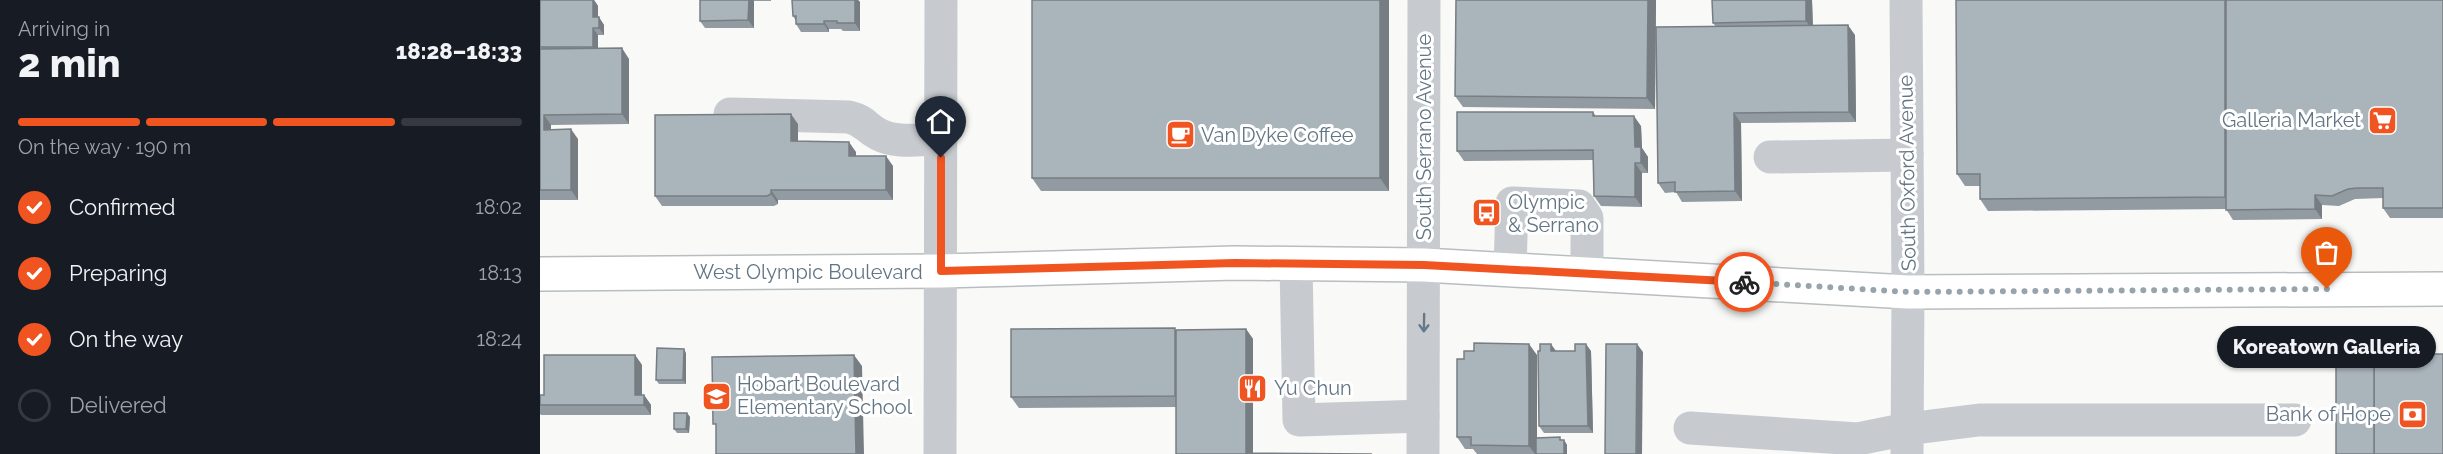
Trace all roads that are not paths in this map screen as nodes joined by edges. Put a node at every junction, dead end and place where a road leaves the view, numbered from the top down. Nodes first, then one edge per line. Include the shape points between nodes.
1 (941, 0) edge
2 (1424, 0) edge
3 (1906, 0) edge
4 (730, 114) edge
5 (941, 139) junction
6 (1907, 155) junction
7 (1770, 157) dead end
8 (1296, 264) junction
9 (1424, 265) junction
10 (1510, 270) junction
11 (941, 271) junction
12 (1587, 273) junction
13 (540, 274) edge
14 (2443, 289) edge
15 (1908, 292) junction
16 (1424, 416) junction
17 (2295, 420) dead end
18 (1690, 428) dead end
19 (1907, 441) edge
20 (940, 454) edge
21 (1423, 454) edge

1 - 5 street
2 - 9 street, South Serrano Avenue
3 - 6 street, South Oxford Avenue
4 - 5 street via 849,117 889,139
5 - 11 street
6 - 7 street
6 - 15 street, South Oxford Avenue
8 - 9 main road, West Olympic Boulevard
8 - 11 main road, West Olympic Boulevard
8 - 16 street via 1299,420
9 - 10 main road, West Olympic Boulevard
9 -> 16 street, South Serrano Avenue
10 - 12 main road, West Olympic Boulevard
10 - 12 street via 1512,203 1579,206 1587,218
11 - 13 main road, West Olympic Boulevard
11 - 20 street
12 - 15 main road, West Olympic Boulevard
14 - 15 main road, West Olympic Boulevard
15 - 19 street, South Oxford Avenue
16 - 21 street, South Serrano Avenue
17 - 19 street via 1979,420
18 - 19 street

